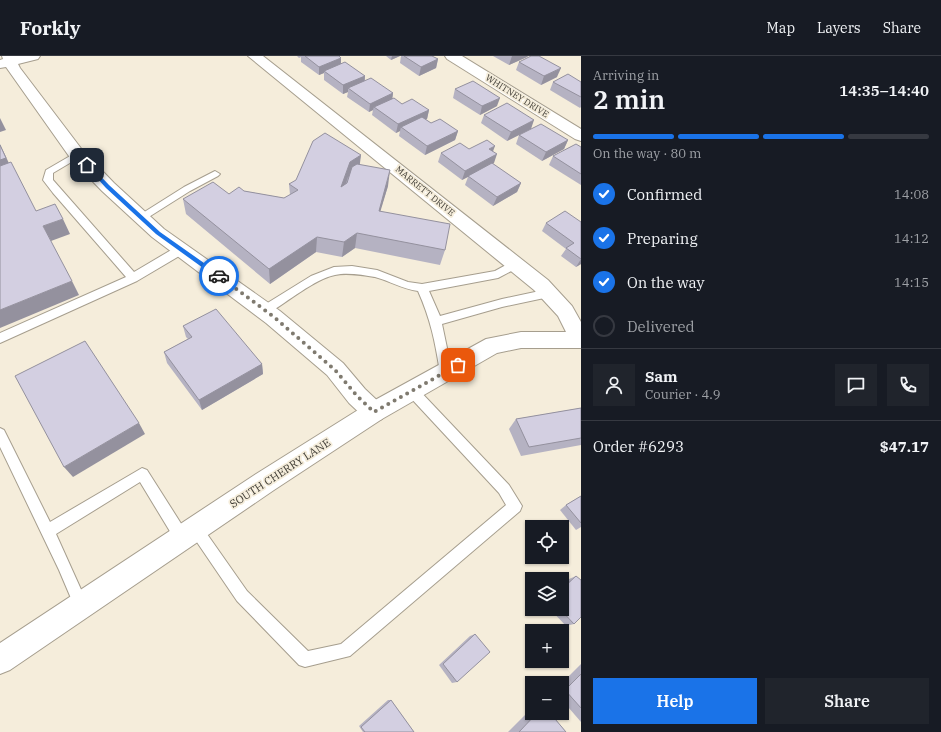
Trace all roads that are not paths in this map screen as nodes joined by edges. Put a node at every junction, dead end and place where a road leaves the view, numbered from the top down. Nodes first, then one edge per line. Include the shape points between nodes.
1 (33, 56) edge
2 (256, 56) edge
3 (452, 56) edge
4 (6, 61) edge
5 (581, 136) edge
6 (77, 154) junction
7 (215, 174) dead end
8 (141, 218) junction
9 (182, 249) junction
10 (515, 264) junction
11 (133, 278) junction
12 (422, 288) junction
13 (549, 293) junction
14 (265, 310) junction
15 (436, 321) junction
16 (0, 338) edge
17 (580, 340) edge
18 (446, 372) junction
19 (412, 391) junction
20 (374, 412) junction
21 (0, 434) edge
22 (48, 531) junction
23 (189, 533) junction
24 (81, 605) junction
25 (0, 660) edge

1 - 4 street
2 - 10 street, MARRETT DRIVE
3 - 5 street, WHITNEY DRIVE
4 - 6 street
6 - 8 street
6 - 11 lane via 49,172 48,180
7 - 8 lane
8 - 9 street
9 - 11 lane
9 - 14 street
10 - 12 lane via 498,274
10 - 13 street, MARRETT DRIVE
11 - 16 lane
12 - 14 lane via 407,286 377,274 352,270 334,271 315,279
12 - 15 lane
13 - 15 lane
13 - 17 street, MARRETT DRIVE via 565,311
14 - 20 street via 335,370
15 - 18 lane
17 - 18 street, SOUTH CHERRY LANE via 521,340 493,345
18 - 19 street, SOUTH CHERRY LANE
19 - 20 street, SOUTH CHERRY LANE
19 - 23 lane via 504,489 515,506 345,651 305,659 242,596
20 - 23 street, SOUTH CHERRY LANE
21 - 22 lane
22 - 23 lane via 142,474
22 - 24 lane
23 - 24 street, SOUTH CHERRY LANE
24 - 25 street, SOUTH CHERRY LANE

